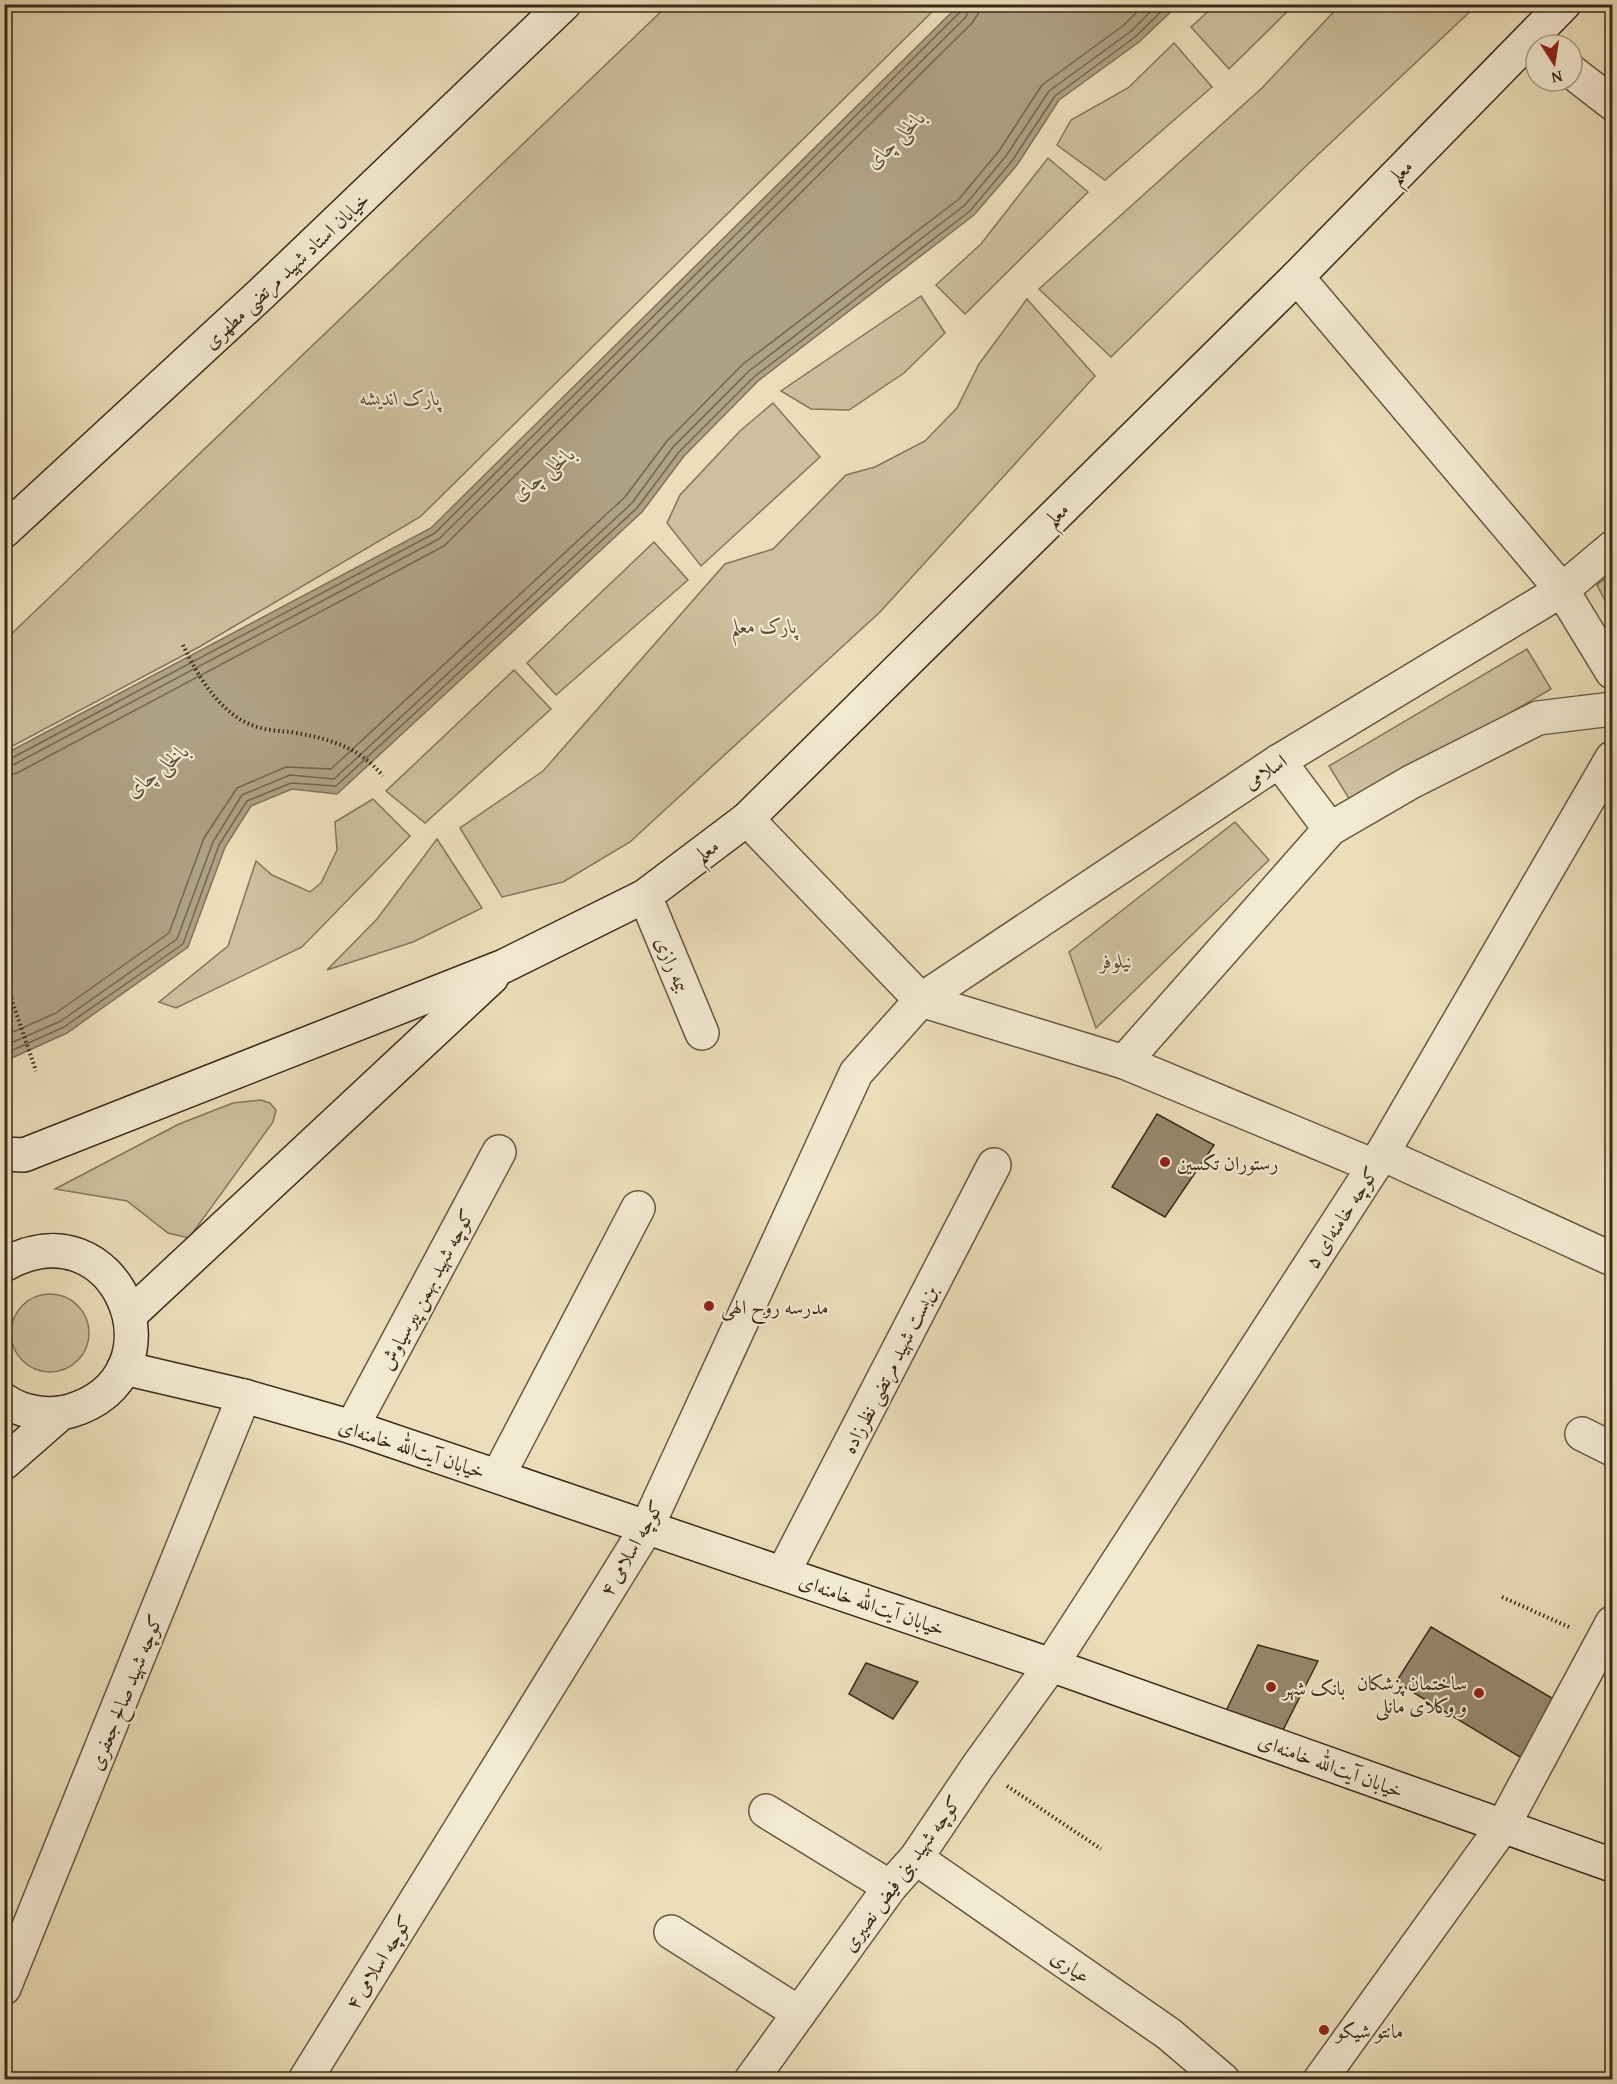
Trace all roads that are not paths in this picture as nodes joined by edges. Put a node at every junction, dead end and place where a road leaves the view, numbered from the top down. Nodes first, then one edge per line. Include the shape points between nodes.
1 (564, 4) edge
2 (1564, 4) edge
3 (1540, 33) edge
4 (1524, 51) edge
5 (1584, 82) edge
6 (1612, 104) edge
7 (1297, 277) junction
8 (4, 531) edge
9 (1612, 548) edge
10 (1562, 590) junction
11 (1612, 672) edge
12 (1612, 709) edge
13 (1612, 758) edge
14 (1279, 761) junction
15 (747, 819) junction
16 (1330, 829) junction
17 (645, 896) junction
18 (504, 966) junction
19 (921, 1000) junction
20 (702, 1033) dead end
21 (1124, 1062) junction
22 (499, 1152) dead end
23 (4, 1154) edge
24 (1378, 1160) junction
25 (994, 1165) dead end
26 (638, 1208) dead end
27 (10, 1254) edge
28 (1612, 1259) edge
29 (130, 1314) junction
30 (124, 1368) junction
31 (244, 1396) junction
32 (4, 1400) edge
33 (62, 1413) junction
34 (352, 1427) junction
35 (1582, 1434) dead end
36 (1612, 1449) edge
37 (4, 1463) edge
38 (498, 1476) junction
39 (647, 1527) junction
40 (783, 1573) junction
41 (1605, 1649) edge
42 (1051, 1665) junction
43 (766, 1811) dead end
44 (1503, 1826) junction
45 (916, 1858) junction
46 (1612, 1865) edge
47 (891, 1887) junction
48 (671, 1932) dead end
49 (11, 1953) edge
50 (4, 1988) edge
51 (799, 2013) junction
52 (305, 2079) edge
53 (751, 2079) edge
54 (1222, 2079) edge
55 (1320, 2079) edge

1 - 8 street, خیابان استاد شهید مرتضی مطهری via 261,294
2 - 3 street, معلم
4 - 7 street, معلم
5 - 6 street
7 - 10 street
7 - 15 street, معلم
9 - 10 street, اسلامی
10 - 11 street
10 - 14 street, اسلامی
12 - 16 street via 1538,718 1411,782
13 - 24 street, کوچه خامنه‌ای ۵
14 - 16 street
14 - 19 street, اسلامی
15 - 17 street, معلم
15 - 19 street
16 - 21 street
17 - 18 street, معلم
17 - 20 street, بیمه رازی
18 - 23 street via 24,1155
18 - 29 street
19 - 21 street
19 - 39 street, کوچه اسلامی ۴ via 856,1073
21 - 24 street
22 - 34 street, کوچه شهید بهمن پیرسیاوش
24 - 28 street
24 - 42 street, کوچه خامنه‌ای ۵
25 - 40 street, بن‌بست شهید مرتضی نظرزاده
26 - 38 street
27 - 29 street via 50,1250 77,1255 102,1268 120,1288
29 - 30 street via 132,1342
30 - 31 street, خیابان آیت‌الله خامنه‌ای
30 - 33 street via 107,1391 86,1406
31 - 34 street, خیابان آیت‌الله خامنه‌ای
31 - 49 street, کوچه شهید صالح جعفری
32 - 33 street via 36,1413
33 - 37 street
34 - 38 street, خیابان آیت‌الله خامنه‌ای
35 - 36 street
38 - 39 street, خیابان آیت‌الله خامنه‌ای
39 - 40 street, خیابان آیت‌الله خامنه‌ای
39 - 52 street, کوچه اسلامی ۴
40 - 42 street, خیابان آیت‌الله خامنه‌ای
41 - 44 street
42 - 44 street, خیابان آیت‌الله خامنه‌ای
42 - 45 street, کوچه شهید بنی فیض نصیری
43 - 47 street
44 - 46 street, خیابان آیت‌الله خامنه‌ای
44 - 55 street
45 - 47 street, کوچه شهید بنی فیض نصیری
45 - 54 street, عیاری via 1169,2034
47 - 51 street, کوچه شهید بنی فیض نصیری
48 - 51 street
49 - 50 street, کوچه شهید صالح جعفری
51 - 53 street, کوچه شهید بنی فیض نصیری

